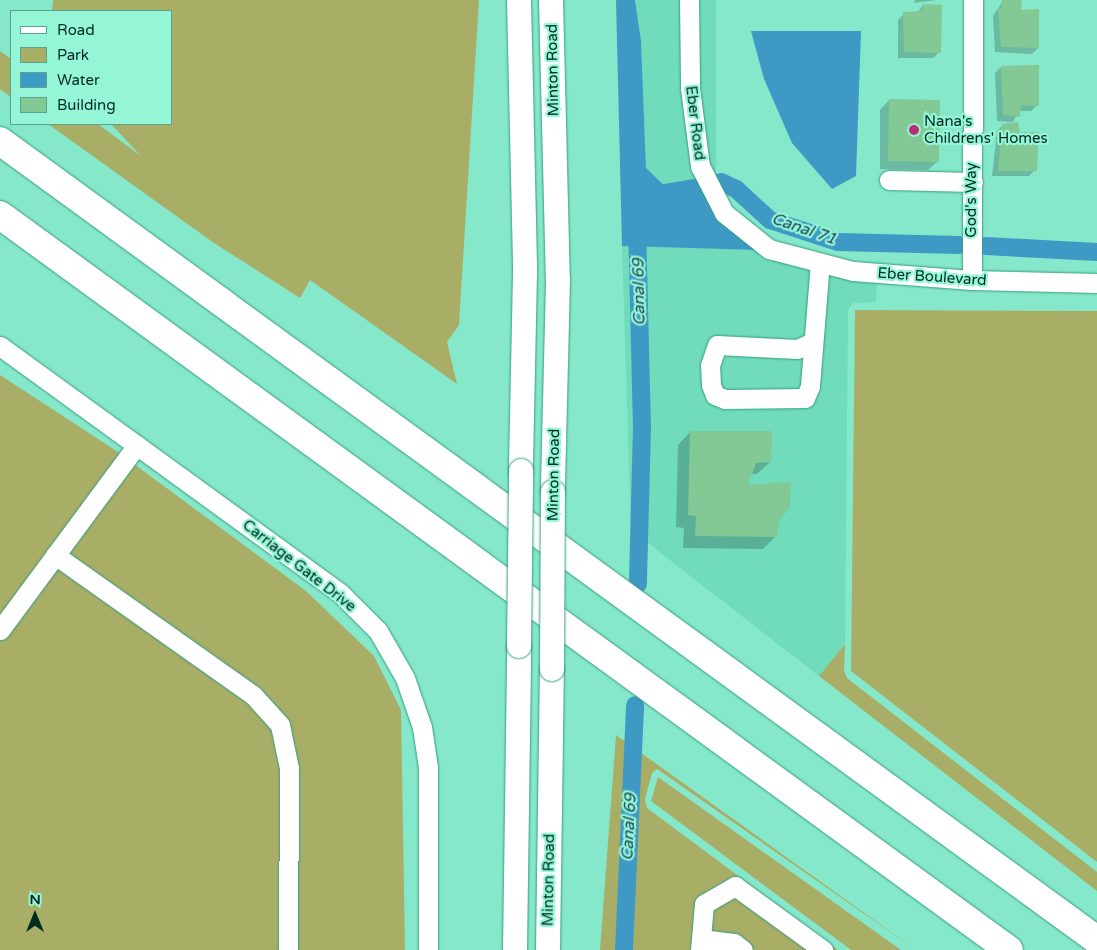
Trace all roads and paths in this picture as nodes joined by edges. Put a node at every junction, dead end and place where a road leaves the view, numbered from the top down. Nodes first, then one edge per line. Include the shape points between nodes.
1 (519, 0) edge
2 (551, 0) edge
3 (689, 0) edge
4 (973, 0) edge
5 (0, 141) edge
6 (889, 180) dead end
7 (972, 182) junction
8 (0, 215) edge
9 (769, 249) joint
10 (820, 263) junction
11 (972, 280) junction
12 (1097, 283) edge
13 (813, 342) junction
14 (0, 346) edge
15 (137, 445) junction
16 (55, 555) junction
17 (0, 630) edge
18 (1097, 940) edge
19 (701, 945) edge
20 (288, 950) edge
21 (428, 950) edge
22 (515, 950) edge
23 (548, 950) edge
24 (743, 950) edge
25 (823, 950) edge
26 (1009, 950) edge

1 - 22 main road, bridge via 525,273
2 - 23 main road, Minton Road, bridge via 558,280
3 - 9 street, Eber Road via 690,88 700,166 724,213
4 - 7 street, God's Way
5 - 18 highway
6 - 7 street
7 - 11 street, God's Way
8 - 26 highway
9 - 10 street, Eber Boulevard
10 - 11 street, Eber Boulevard via 853,272
10 - 13 street
11 - 12 street, Eber Boulevard
13 - 13 street via 797,348 717,345 710,366 711,385 716,395 725,399 805,398 810,386
14 - 15 street, Carriage Gate Drive
15 - 16 street
15 - 21 street, Carriage Gate Drive via 341,594 378,631 405,678 422,727 428,767
16 - 17 street
16 - 20 street via 253,695 280,725 289,768
19 - 24 street via 734,943
19 - 25 street via 704,904 735,886

